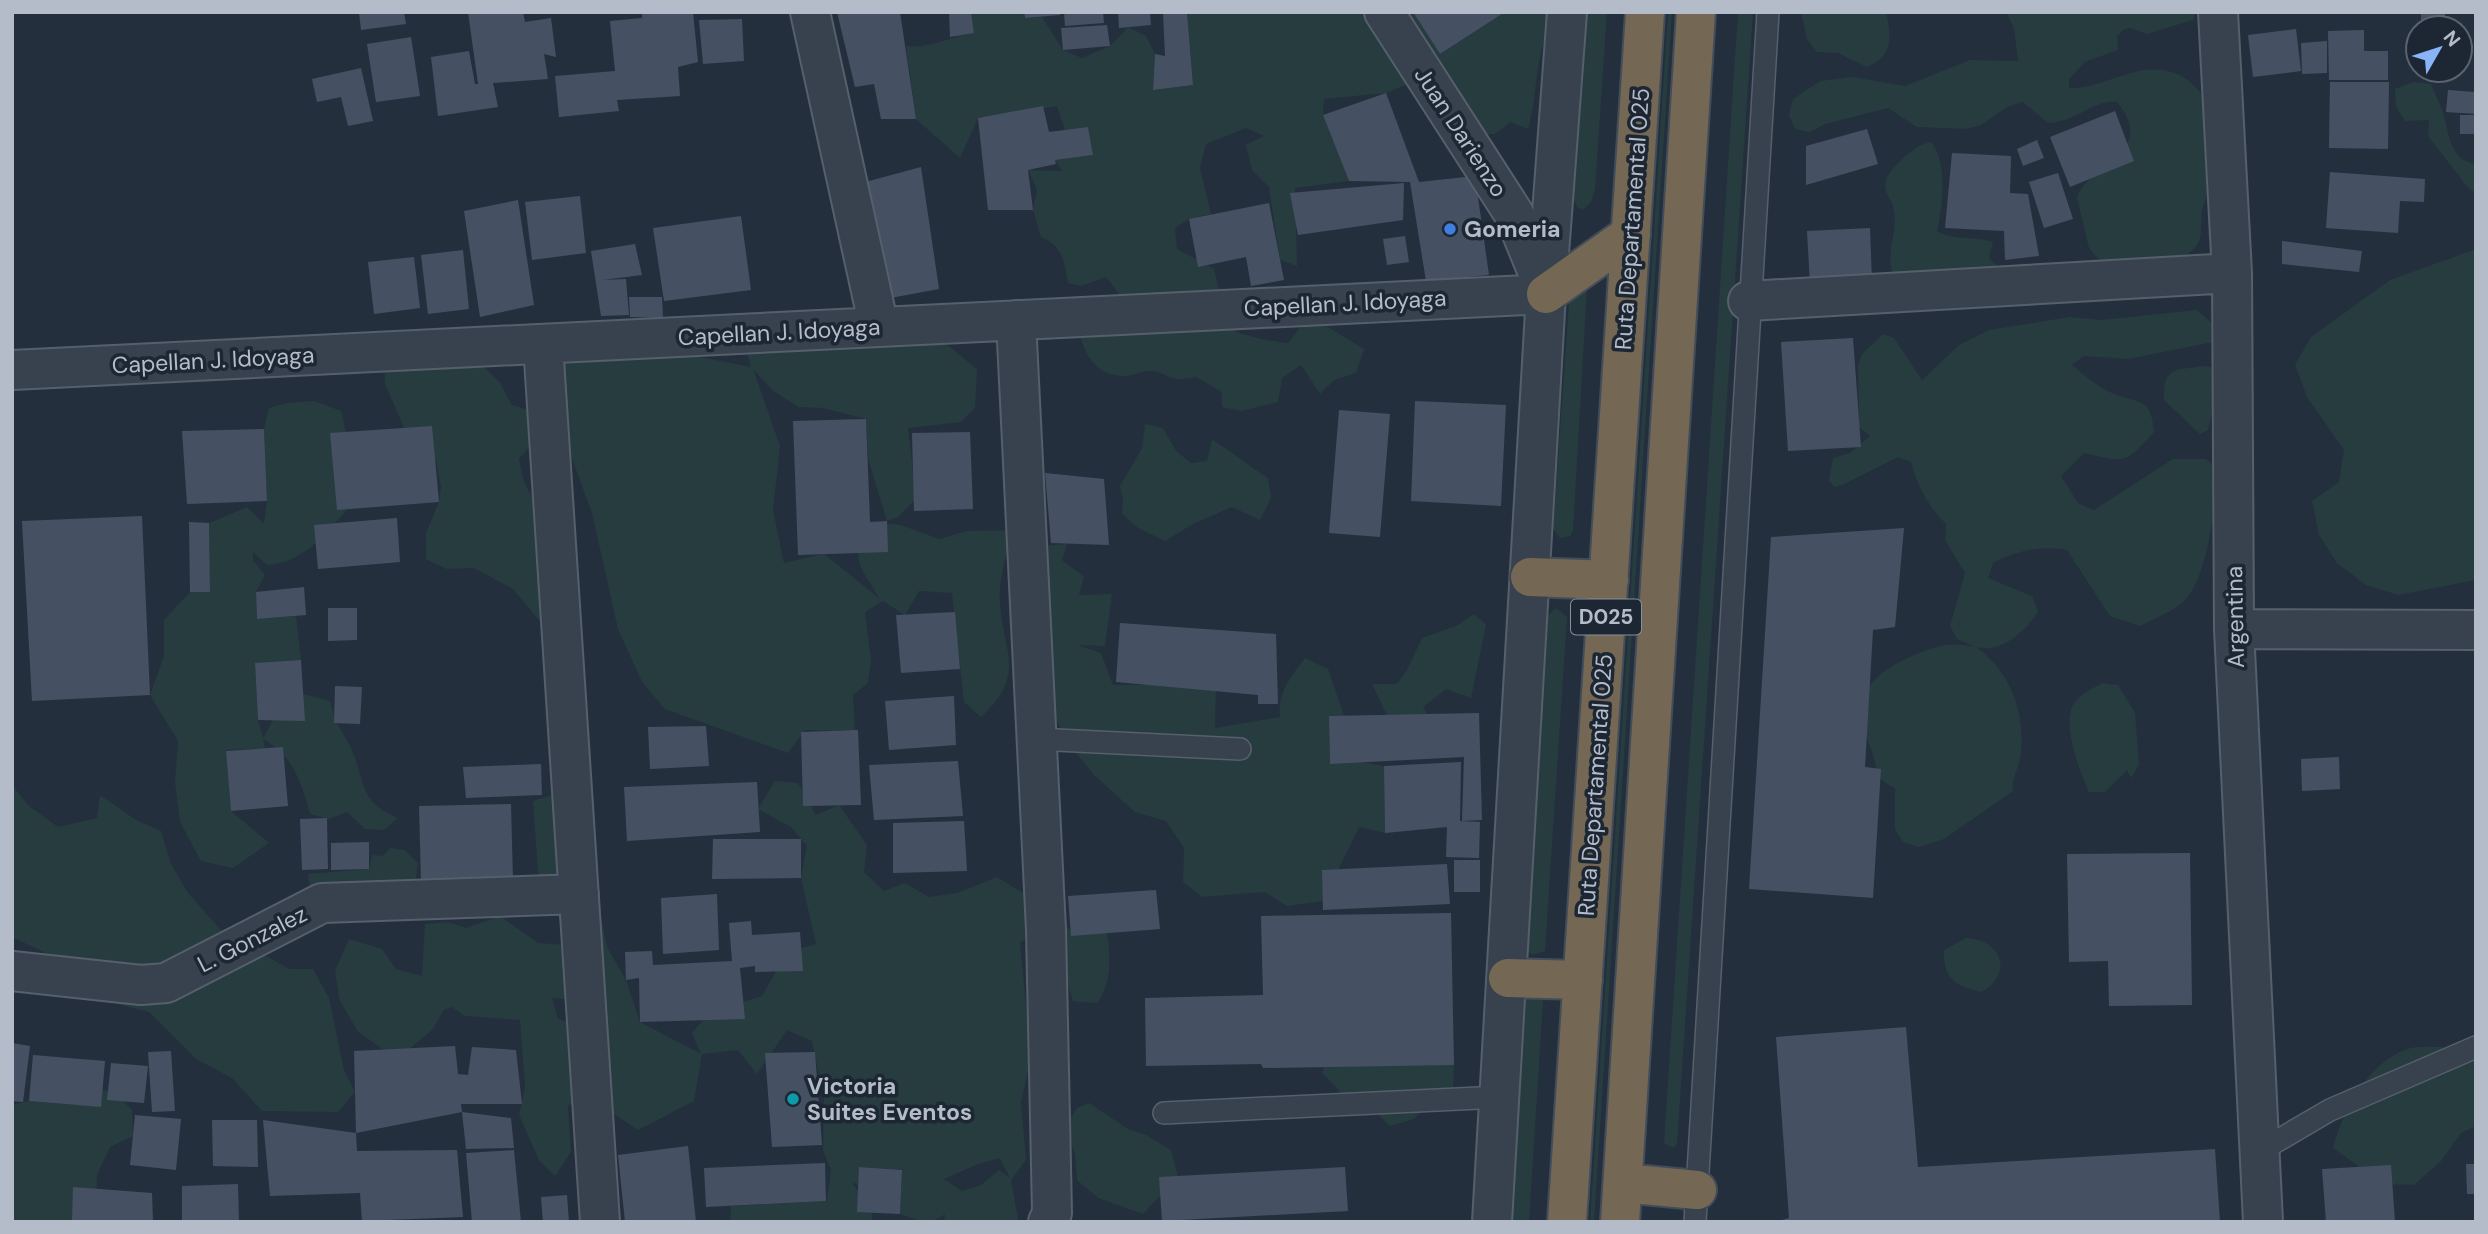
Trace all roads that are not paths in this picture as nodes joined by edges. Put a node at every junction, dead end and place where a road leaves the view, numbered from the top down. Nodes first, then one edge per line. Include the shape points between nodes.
1 (810, 12) edge
2 (1384, 12) edge
3 (1567, 12) edge
4 (1645, 12) edge
5 (1696, 12) edge
6 (1768, 12) edge
7 (2218, 12) edge
8 (1630, 234) junction
9 (2232, 273) junction
10 (1546, 293) junction
11 (1748, 301) junction
12 (1016, 320) junction
13 (879, 327) junction
14 (544, 344) junction
15 (12, 370) edge
16 (1530, 577) junction
17 (1609, 580) junction
18 (2234, 629) junction
19 (2476, 630) edge
20 (1036, 739) junction
21 (1240, 749) dead end
22 (579, 894) junction
23 (12, 971) edge
24 (1508, 978) junction
25 (1583, 980) junction
26 (2476, 1047) edge
27 (1500, 1097) junction
28 (1164, 1113) dead end
29 (2260, 1151) junction
30 (1623, 1183) junction
31 (1696, 1206) edge
32 (600, 1222) edge
33 (1048, 1222) edge
34 (1492, 1222) edge
35 (1567, 1222) edge
36 (1620, 1222) edge
37 (2263, 1222) edge

1 - 13 street
2 - 10 street, Juan Darienzo via 1514,215
3 - 10 street
4 - 8 highway, Ruta Departamental 025 / D025
5 - 30 highway, D025
6 - 11 lane
7 - 9 street, Argentina
8 - 10 highway
8 - 17 highway, Ruta Departamental 025 / D025
9 - 11 street
9 - 18 street, Argentina
10 - 12 street, Capellan J. Idoyaga
10 - 16 street
11 - 31 lane
12 - 13 street, Capellan J. Idoyaga
12 - 20 street
13 - 14 street, Capellan J. Idoyaga
14 - 15 street, Capellan J. Idoyaga
14 - 22 street
16 - 17 highway
16 - 24 street
17 - 25 highway, Ruta Departamental 025 / D025
18 - 19 street
18 - 29 street, Argentina
20 - 21 lane
20 - 33 street via 1047,971 1052,1213
22 - 23 street, L. Gonzalez via 322,903 166,983 141,985
22 - 32 street
24 - 25 highway
24 - 27 street
25 - 35 highway, Ruta Departamental 025 / D025
26 - 29 lane via 2330,1110
27 - 28 lane
27 - 34 street
29 - 37 street, Argentina
30 - 31 highway
30 - 36 highway, D025

